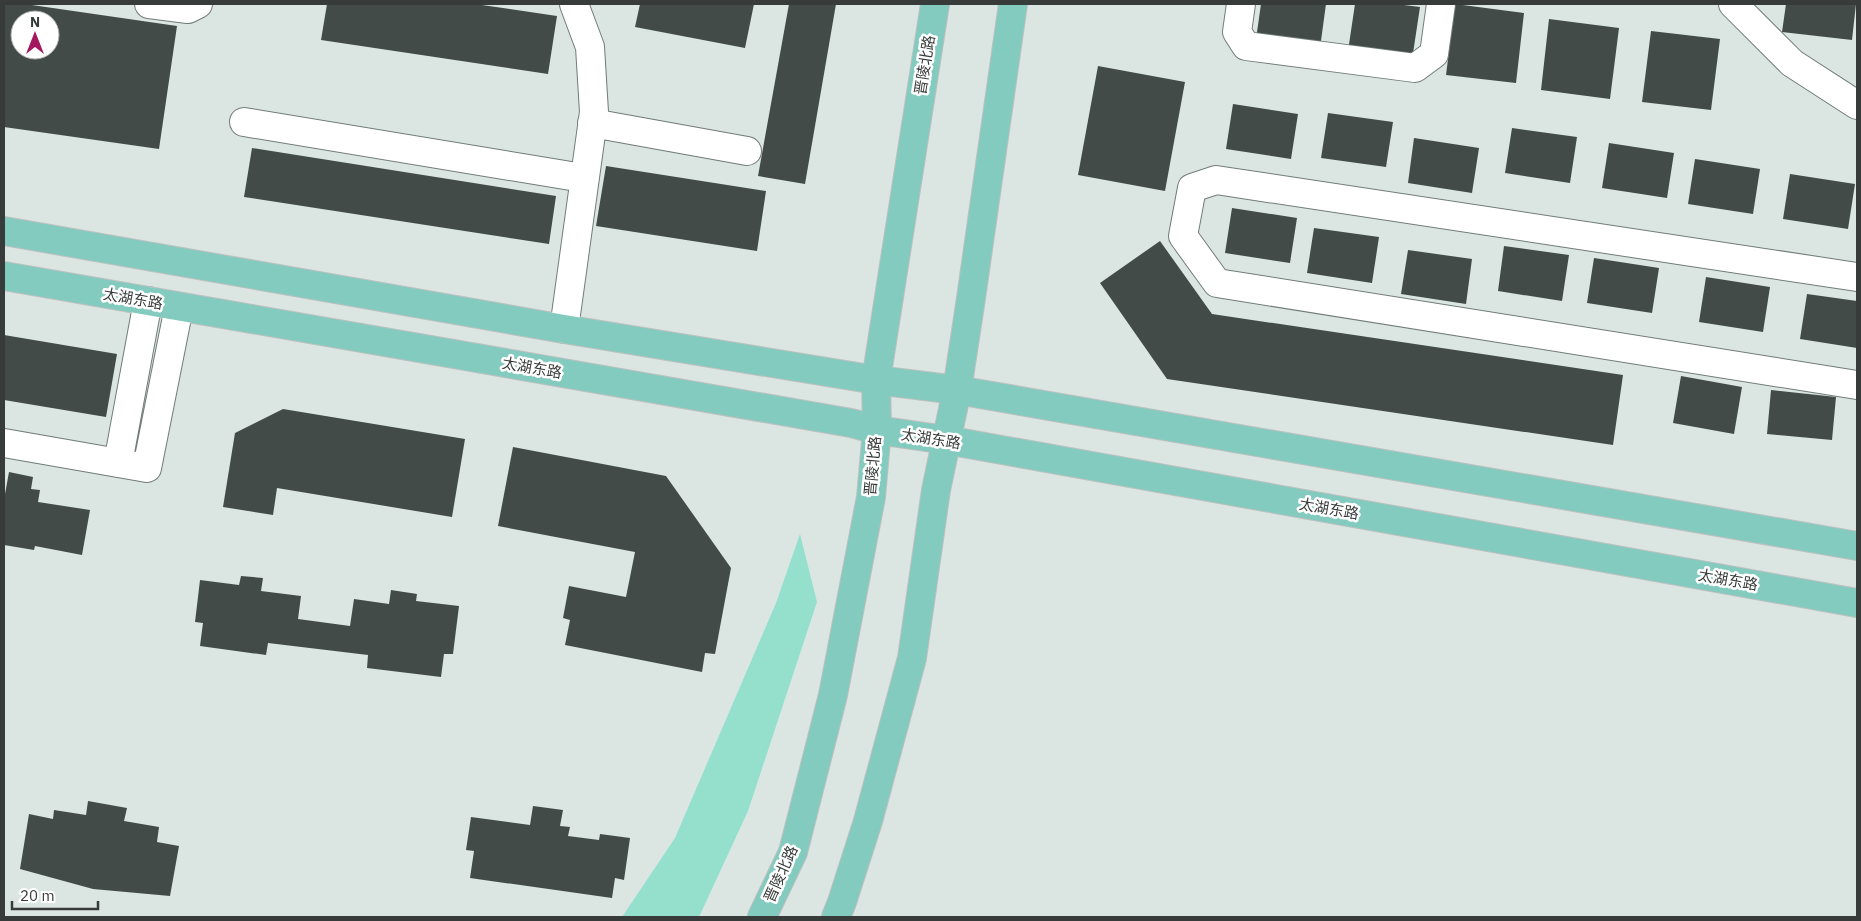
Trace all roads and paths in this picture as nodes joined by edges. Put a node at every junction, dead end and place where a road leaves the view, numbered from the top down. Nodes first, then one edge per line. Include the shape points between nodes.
1 (149, 4) edge
2 (198, 4) edge
3 (574, 4) edge
4 (935, 4) edge
5 (1013, 4) edge
6 (1241, 4) edge
7 (1441, 4) edge
8 (1733, 4) edge
9 (1857, 105) edge
10 (244, 122) dead end
11 (592, 123) junction
12 (747, 151) dead end
13 (584, 178) junction
14 (4, 230) edge
15 (4, 276) edge
16 (1857, 277) edge
17 (148, 301) junction
18 (179, 307) junction
19 (564, 329) junction
20 (876, 380) junction
21 (1857, 385) edge
22 (957, 390) junction
23 (877, 430) junction
24 (946, 440) junction
25 (4, 443) edge
26 (118, 463) junction
27 (1857, 546) edge
28 (1857, 603) edge
29 (762, 917) edge
30 (836, 917) edge

1 - 2 lane via 188,10
3 - 11 lane via 590,47
4 - 20 main road, 晋陵北路
5 - 22 main road
6 - 7 lane via 1237,32 1246,46 1415,68 1434,54
8 - 9 lane via 1792,63
10 - 13 lane
11 - 12 lane
11 - 13 lane
13 - 19 lane
14 - 19 main road
15 - 17 main road, 太湖东路
16 - 21 lane via 1216,180 1192,188 1183,236 1217,282
17 - 18 main road, 太湖东路
17 - 26 lane
18 - 23 main road, 太湖东路
18 - 26 lane via 147,468
19 - 20 main road
20 - 22 main road
20 - 23 main road, 晋陵北路
22 - 24 main road
22 - 27 main road
23 - 24 main road, 太湖东路
23 - 29 main road, 晋陵北路 via 871,497 833,695 793,852
24 - 28 main road, 太湖东路
24 - 30 main road via 912,658 868,821
25 - 26 lane

